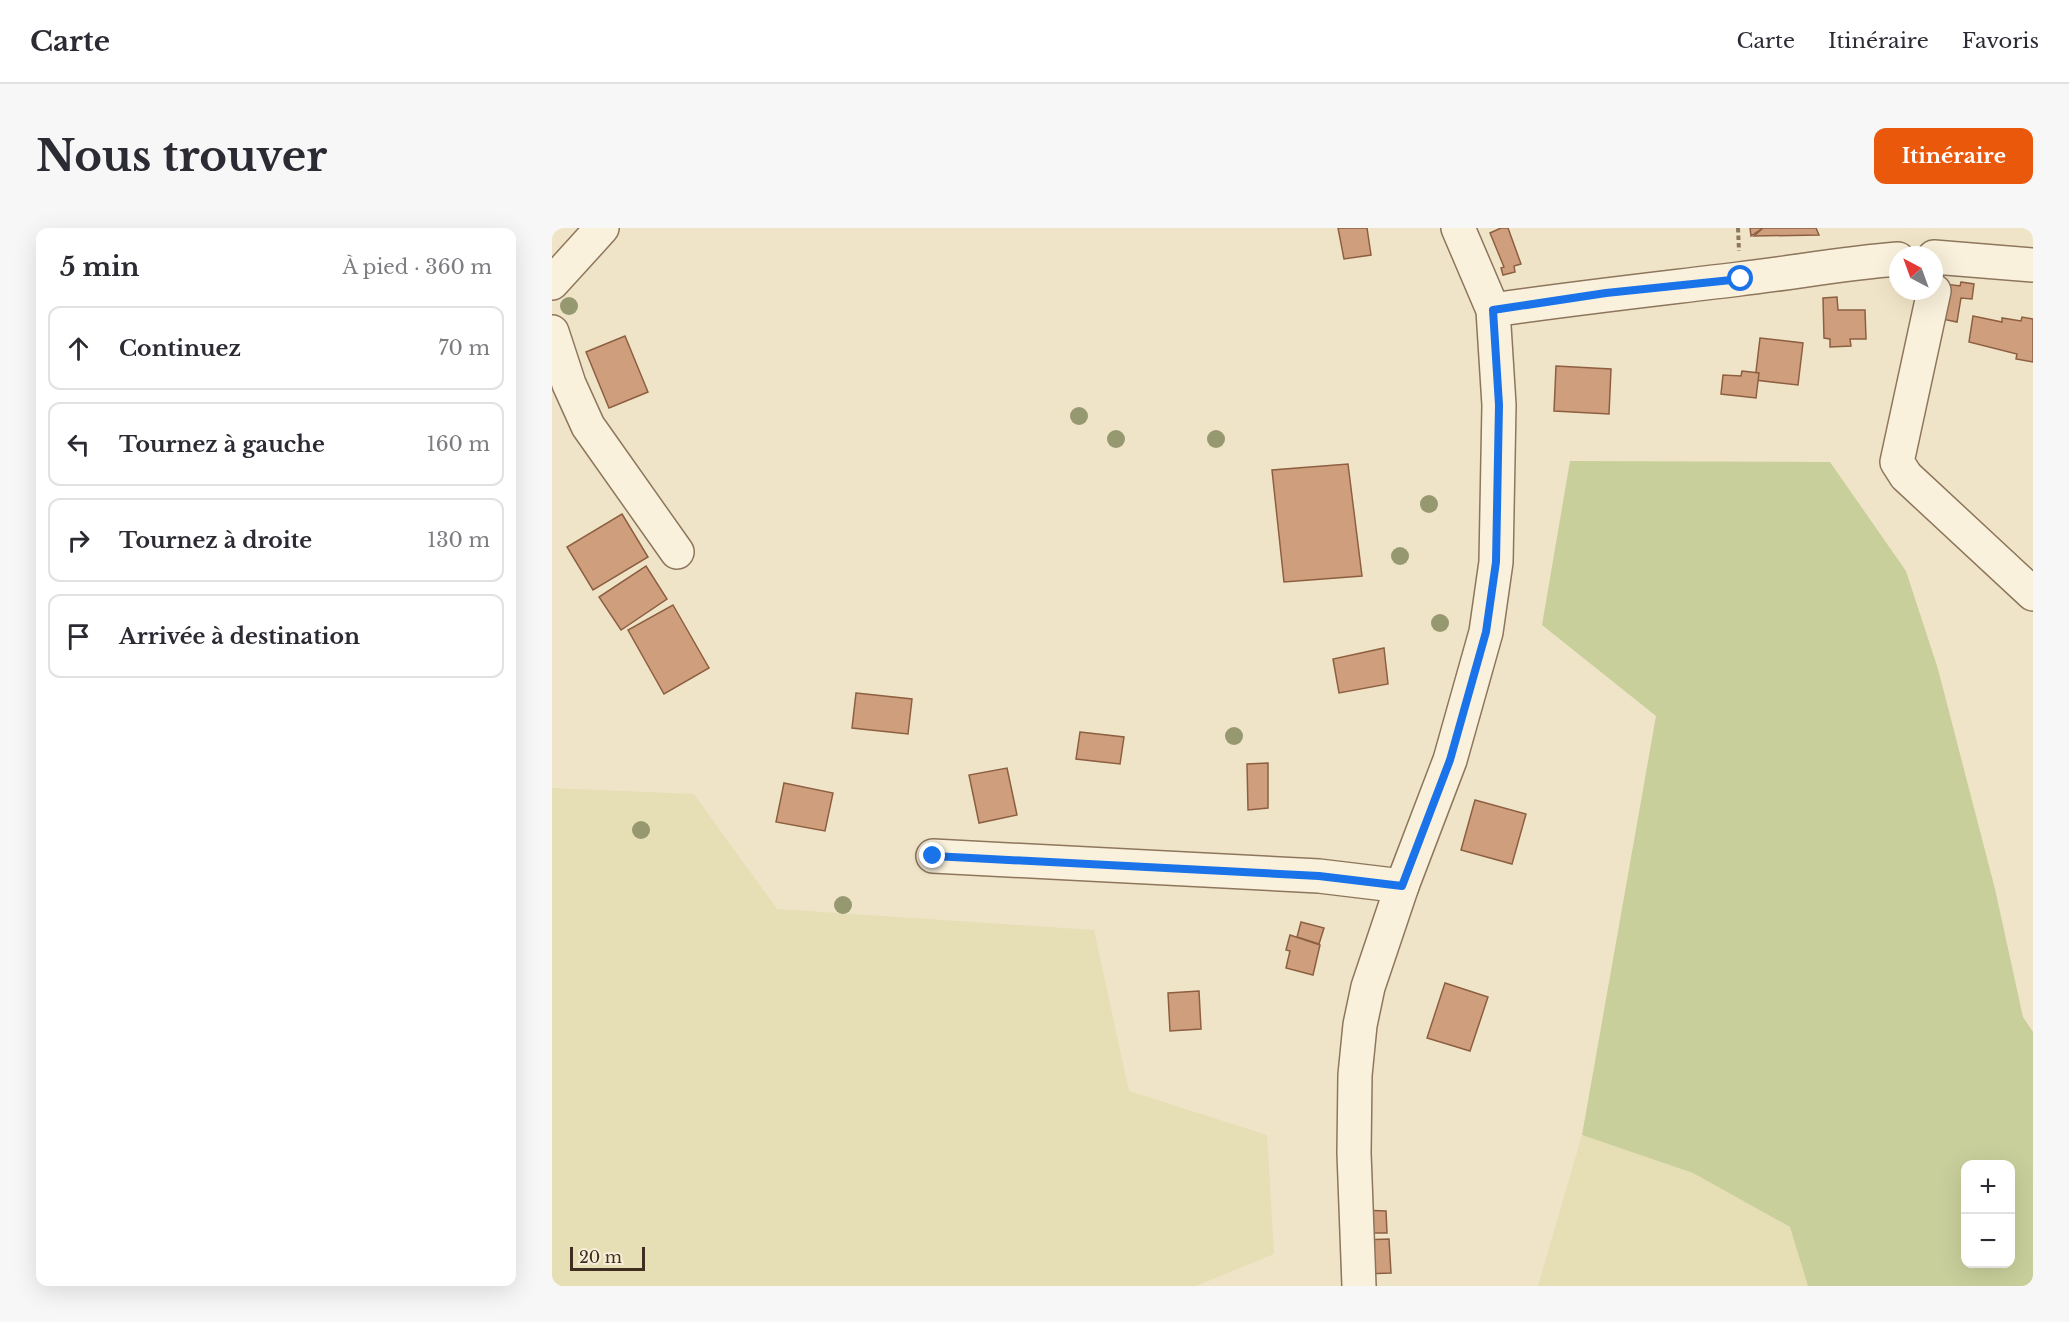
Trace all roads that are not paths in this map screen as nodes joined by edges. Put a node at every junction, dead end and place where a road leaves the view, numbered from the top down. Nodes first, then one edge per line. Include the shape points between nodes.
1 (602, 228) edge
2 (1458, 228) edge
3 (1943, 256) edge
4 (1889, 260) edge
5 (2033, 265) edge
6 (552, 283) edge
7 (1932, 300) edge
8 (1493, 310) junction
9 (552, 332) edge
10 (677, 552) dead end
11 (2033, 594) edge
12 (933, 856) dead end
13 (1402, 886) junction
14 (1359, 1286) edge

1 - 6 street
2 - 8 street
3 - 5 street
4 - 8 street
7 - 11 street via 1897,462 1906,476
8 - 13 street via 1499,405 1496,551 1486,632 1450,760
9 - 10 street via 568,384 588,426
12 - 13 street via 1319,876
13 - 14 street via 1368,987 1360,1025 1354,1153

